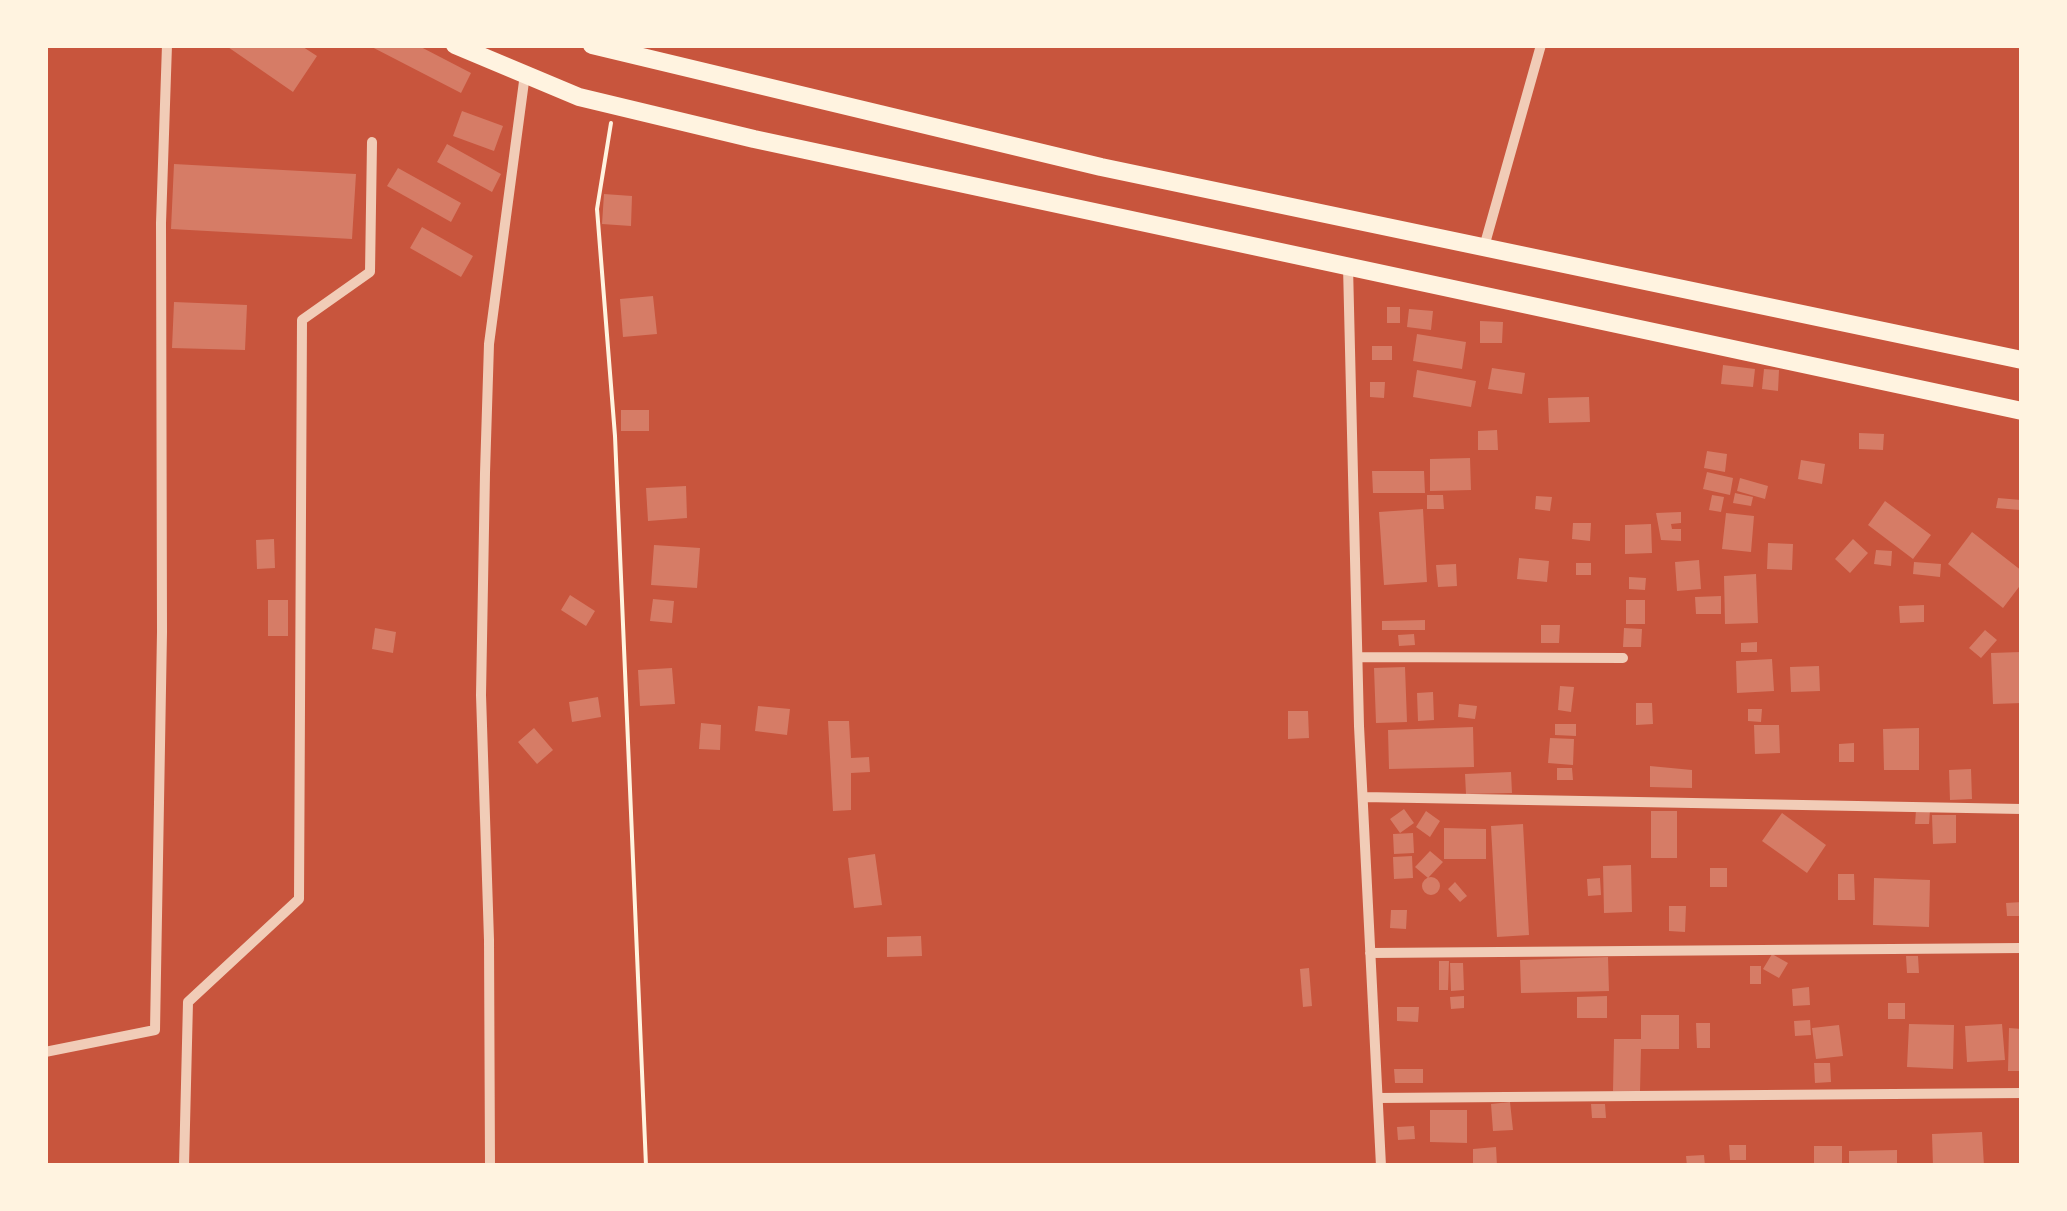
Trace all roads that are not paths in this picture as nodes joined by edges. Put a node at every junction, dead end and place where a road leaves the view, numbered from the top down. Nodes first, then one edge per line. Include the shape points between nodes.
1 (167, 45) edge
2 (455, 45) edge
3 (592, 45) edge
4 (1541, 45) edge
5 (524, 74) junction
6 (372, 142) dead end
7 (1484, 247) junction
8 (1348, 264) junction
9 (2022, 360) edge
10 (2022, 411) edge
11 (1360, 657) junction
12 (1623, 658) dead end
13 (1362, 797) junction
14 (2022, 809) edge
15 (2022, 948) edge
16 (1370, 952) junction
17 (45, 1052) edge
18 (2022, 1093) edge
19 (1378, 1098) junction
20 (184, 1166) edge
21 (490, 1166) edge
22 (1381, 1166) edge

1 - 17 street via 155,1030
2 - 5 highway
3 - 7 highway via 1101,167
4 - 7 street
5 - 8 highway via 614,106
5 - 21 street via 489,344 484,473
6 - 20 street via 370,272 302,320 299,899 188,1002
7 - 9 highway
8 - 10 highway
8 - 11 street
11 - 12 street
11 - 13 street
13 - 14 street
13 - 16 street
15 - 16 street
16 - 19 street
18 - 19 street
19 - 22 street

